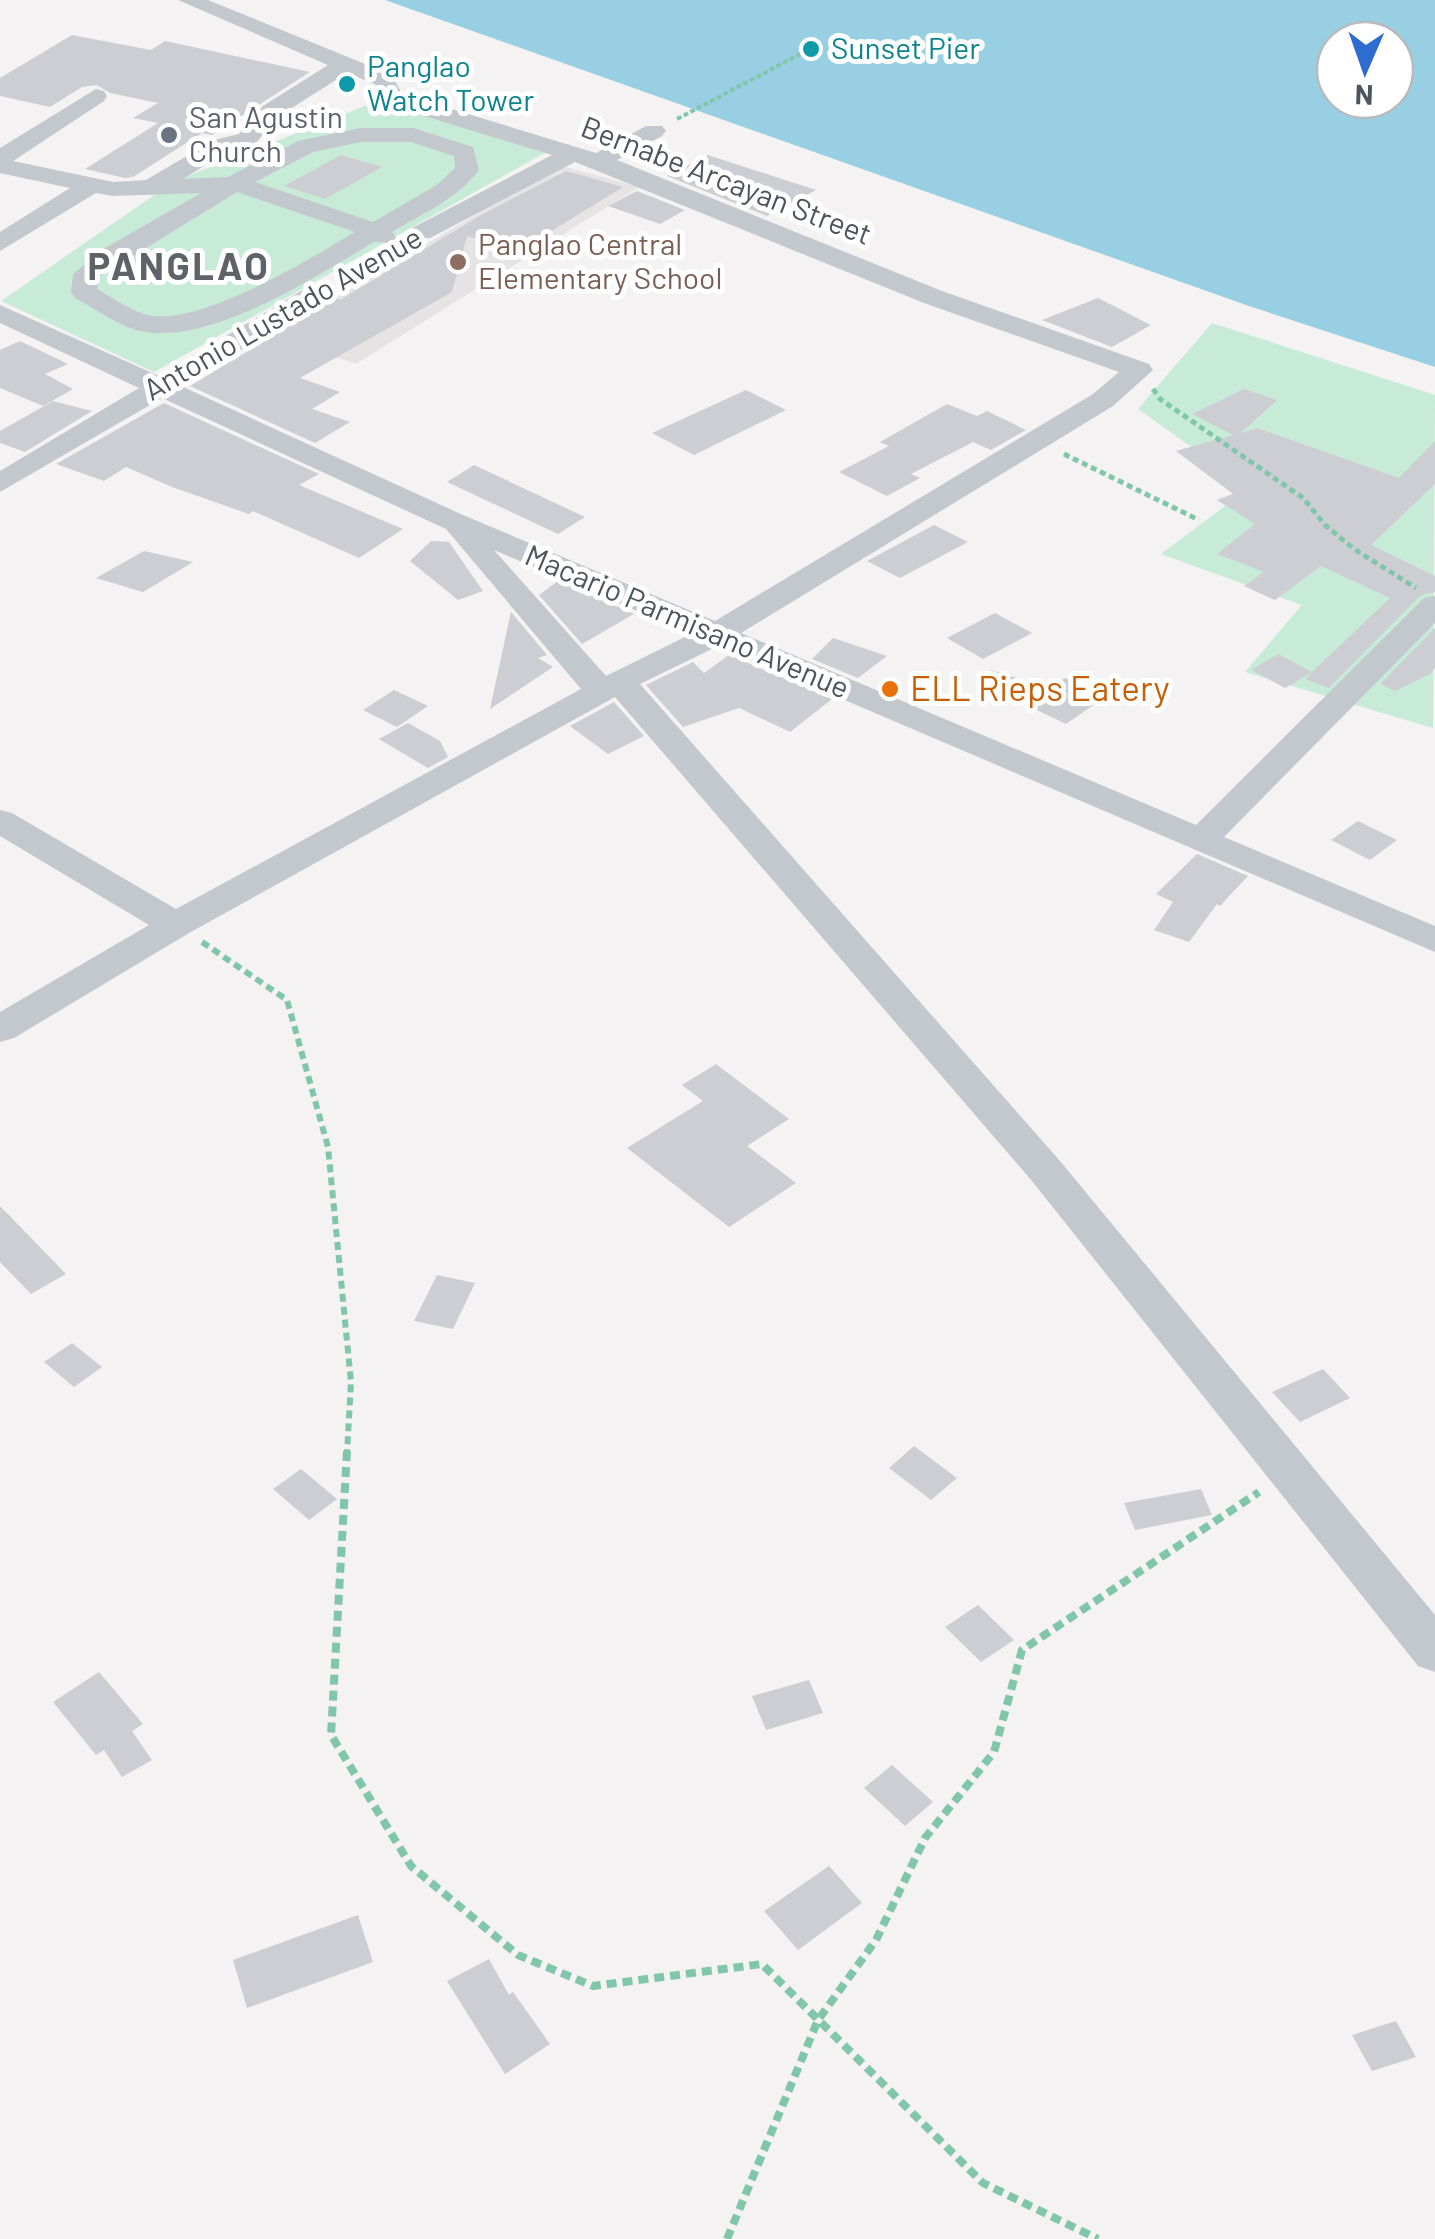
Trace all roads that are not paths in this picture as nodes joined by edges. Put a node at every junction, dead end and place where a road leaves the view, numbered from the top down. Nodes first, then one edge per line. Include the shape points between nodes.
1 (189, 0) edge
2 (345, 64) junction
3 (96, 96) dead end
4 (654, 131) road end
5 (571, 154) junction
6 (598, 161) junction
7 (0, 162) edge
8 (238, 184) junction
9 (91, 185) junction
10 (150, 188) junction
11 (372, 230) junction
12 (0, 243) edge
13 (396, 246) junction
14 (0, 314) edge
15 (155, 387) junction
16 (0, 483) edge
17 (452, 521) junction
18 (1427, 598) edge
19 (716, 635) junction
20 (610, 687) junction
21 (0, 821) edge
22 (1200, 842) junction
23 (176, 924) junction
24 (1435, 940) edge
25 (0, 1030) edge
26 (1435, 1651) edge

1 - 2 street, Bernabe Arcayan Street
2 - 5 street, Bernabe Arcayan Street via 384,80 393,100
2 - 10 street via 271,112 247,139 222,146
3 - 7 street
4 - 6 street
5 - 6 street, Bernabe Arcayan Street
5 - 13 street, Antonio Lustado Avenue
6 - 19 street, Bernabe Arcayan Street via 933,297 1138,370 1103,400
7 - 9 street
8 - 10 street
8 - 11 street
8 - 11 street via 306,146 360,135 413,135 465,152 468,170 446,190
8 - 11 street via 114,252 86,274 84,292 148,324 188,324 234,308
9 - 10 street
9 - 12 street
11 - 13 street
13 - 15 street, Antonio Lustado Avenue
14 - 15 street, Macario Parmisano Avenue
15 - 16 street, Antonio Lustado Avenue
15 - 17 street, Macario Parmisano Avenue
17 - 19 street, Macario Parmisano Avenue
17 - 20 street
18 - 22 street
19 - 20 street
19 - 22 street, Macario Parmisano Avenue
20 - 23 street
20 - 26 street via 1046,1171
21 - 23 street
22 - 24 street, Macario Parmisano Avenue
23 - 25 street

